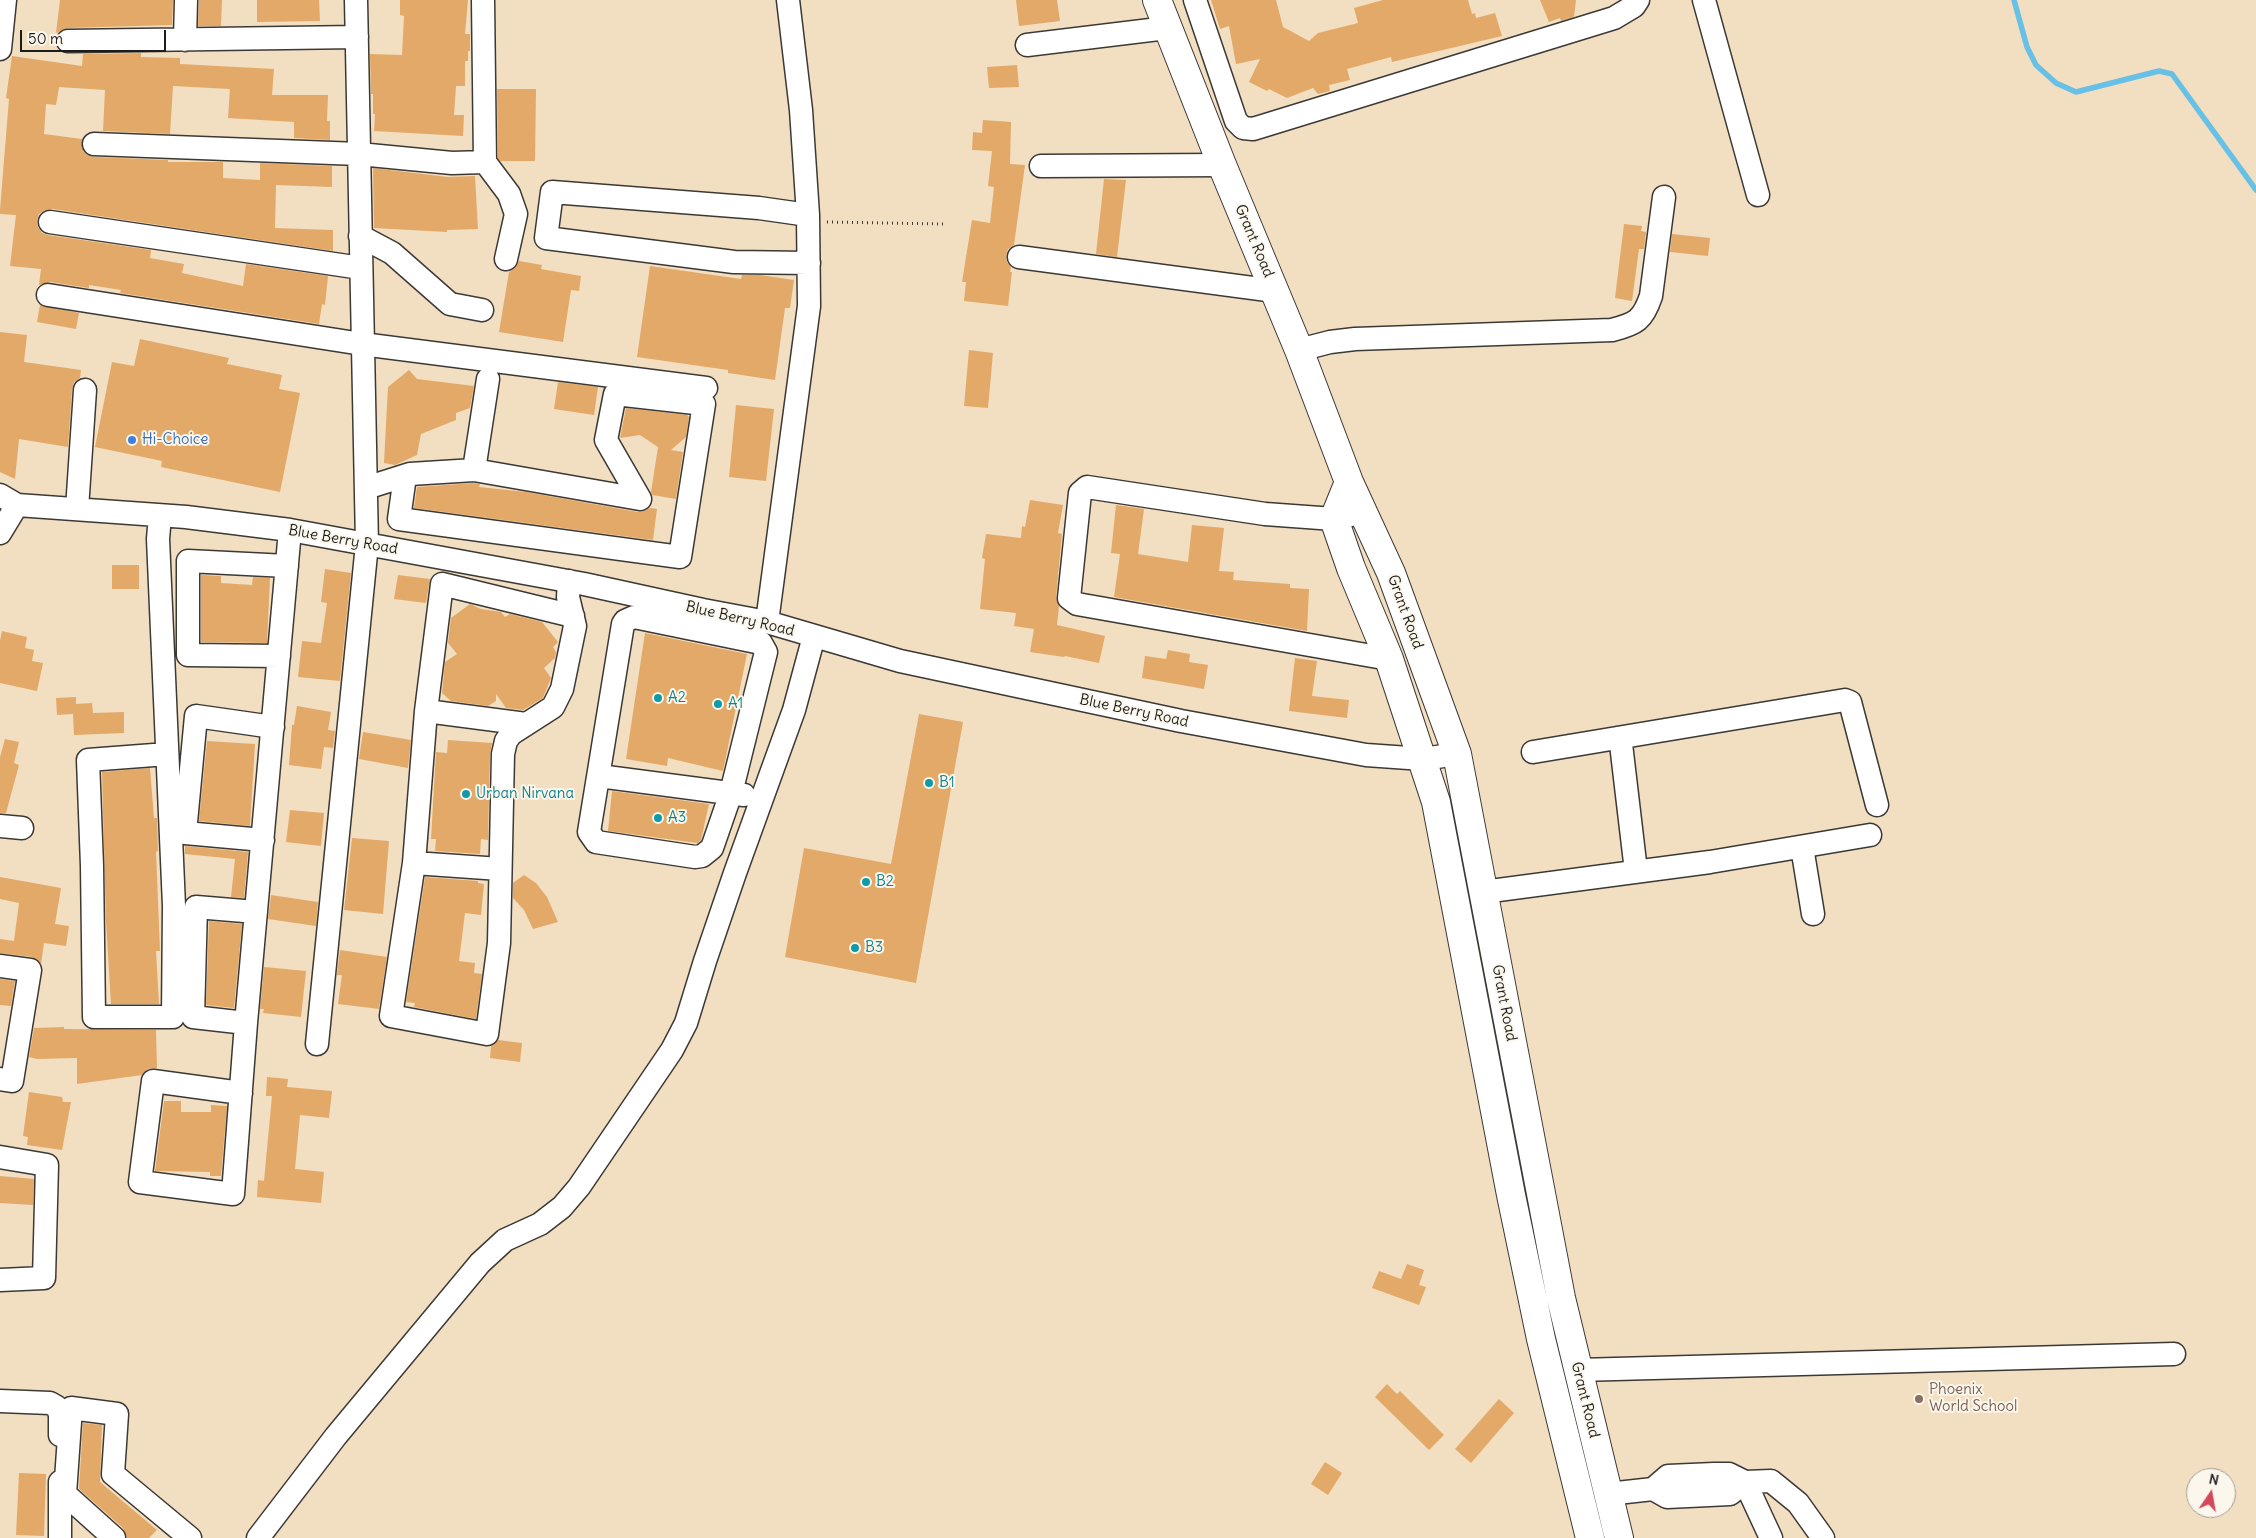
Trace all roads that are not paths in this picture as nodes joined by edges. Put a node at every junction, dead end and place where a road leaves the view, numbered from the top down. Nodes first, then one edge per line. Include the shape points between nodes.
1 (5, 0) edge
2 (186, 0) edge
3 (356, 0) edge
4 (483, 0) edge
5 (788, 0) edge
6 (1157, 0) edge
7 (1195, 0) edge
8 (1638, 0) edge
9 (1704, 0) edge
10 (1167, 28) junction
11 (357, 37) junction
12 (185, 40) junction
13 (0, 41) edge
14 (68, 41) dead end
15 (1027, 45) dead end
16 (94, 144) dead end
17 (359, 154) junction
18 (485, 162) junction
19 (1222, 165) junction
20 (1041, 166) dead end
21 (1758, 195) dead end
22 (1664, 197) dead end
23 (808, 219) junction
24 (50, 222) dead end
25 (360, 236) junction
26 (1019, 257) dead end
27 (506, 259) dead end
28 (809, 263) junction
29 (361, 268) junction
30 (1275, 292) junction
31 (48, 295) dead end
32 (482, 310) dead end
33 (362, 344) junction
34 (1299, 350) junction
35 (488, 379) dead end
36 (706, 388) dead end
37 (85, 390) dead end
38 (474, 470) junction
39 (405, 476) junction
40 (1348, 482) junction
41 (366, 488) junction
42 (9, 500) edge
43 (77, 509) junction
44 (1363, 512) junction
45 (160, 516) junction
46 (1334, 519) junction
47 (290, 530) junction
48 (0, 533) edge
49 (367, 544) junction
50 (287, 566) junction
51 (576, 582) junction
52 (573, 616) junction
53 (767, 622) junction
54 (814, 636) junction
55 (279, 656) junction
56 (1389, 659) junction
57 (426, 710) junction
58 (526, 724) junction
59 (273, 727) junction
60 (1623, 737) junction
61 (1533, 752) dead end
62 (167, 754) junction
63 (1457, 754) junction
64 (1423, 759) junction
65 (599, 776) junction
66 (730, 793) junction
67 (762, 798) junction
68 (1878, 805) dead end
69 (1870, 835) dead end
70 (263, 840) junction
71 (1802, 847) junction
72 (414, 863) junction
73 (500, 869) junction
74 (1636, 871) junction
75 (1483, 892) junction
76 (256, 912) junction
77 (1813, 914) dead end
78 (0, 966) edge
79 (246, 1023) junction
80 (317, 1044) dead end
81 (0, 1079) edge
82 (241, 1093) junction
83 (0, 1157) edge
84 (0, 1280) edge
85 (2174, 1354) dead end
86 (1578, 1370) junction
87 (0, 1401) edge
88 (1745, 1482) junction
89 (1608, 1494) junction
90 (60, 1538) edge
91 (114, 1538) edge
92 (190, 1538) edge
93 (258, 1538) edge
94 (1590, 1538) edge
95 (1619, 1538) edge
96 (1771, 1538) edge
97 (1823, 1538) edge

1 - 13 street
2 - 12 street
3 - 11 street
4 - 18 street
5 - 23 street via 801,110
6 - 10 main road, Grant Road
7 - 8 street via 1236,121 1243,128 1253,129 1614,18
9 - 21 street
10 - 15 street
10 - 19 main road, Grant Road
11 - 12 street
11 - 17 street
12 - 14 street
16 - 17 street
17 - 18 street
17 - 25 street
18 - 27 street via 509,194 516,214
19 - 20 street
19 - 30 main road, Grant Road
22 - 34 street via 1651,296 1638,321 1612,330 1355,339
23 - 28 street
23 - 28 street via 759,208 552,192 546,238 734,262
24 - 29 street
25 - 29 street
25 - 32 street via 392,253 450,304
26 - 30 street
28 - 53 street via 809,306
29 - 33 street
30 - 34 main road, Grant Road
31 - 33 street
33 - 36 street
33 - 41 street
34 - 40 main road, Grant Road
35 - 38 street
37 - 43 street
38 - 39 street
38 - 39 street via 640,499 606,440 615,394 704,404 680,557 399,519
39 - 41 street
40 - 44 main road, Grant Road
40 - 46 main road
41 - 49 street
42 - 43 street, Blue Berry Road
42 - 48 street
43 - 45 street, Blue Berry Road
44 - 46 street
44 - 63 main road, Grant Road via 1391,573
45 - 47 street, Blue Berry Road
45 - 62 street via 158,540
46 - 56 main road, Grant Road
46 - 56 street via 1265,514 1086,488 1080,493 1069,598 1077,604
47 - 49 street, Blue Berry Road
47 - 50 street
49 - 51 street, Blue Berry Road
49 - 80 street
50 - 55 street
50 - 55 street via 188,561 188,655
51 - 52 street via 568,597
51 - 53 street, Blue Berry Road
52 - 57 street via 442,584
52 - 58 street via 575,626 560,695 553,707
53 - 54 street, Blue Berry Road
54 - 64 street, Blue Berry Road via 900,661 1181,721 1366,755
54 - 67 street via 794,710
55 - 59 street
56 - 64 main road, Grant Road
57 - 58 street
57 - 72 street
58 - 73 street via 511,734 503,754
59 - 70 street
59 - 70 street via 196,716 185,833
60 - 61 street
60 - 68 street via 1845,700 1850,702
60 - 74 street
62 - 62 street via 174,906 173,1017 94,1017 88,760
63 - 64 street, Blue Berry Road
63 - 75 main road, Grant Road
64 - 94 main road, Grant Road via 1436,802 1541,1339
65 - 66 street
65 - 66 street via 589,832 593,840 695,857 712,848
65 - 66 street via 623,624 625,620 634,618 761,643 764,647 766,659
66 - 67 street
67 - 93 street via 704,961 686,1022 672,1050 562,1207 540,1224 506,1240 480,1263 336,1436
69 - 71 street
70 - 76 street
71 - 74 street
71 - 77 street
72 - 73 street
72 - 73 street via 391,1016 487,1034 499,943
74 - 75 street
75 - 86 main road, Grant Road via 1561,1298
76 - 79 street
76 - 79 street via 196,907 192,1017
78 - 81 street via 30,970 12,1081
79 - 82 street
82 - 82 street via 233,1194 140,1182 153,1081
83 - 84 street via 48,1165 44,1278
85 - 86 street
86 - 89 main road, Grant Road
87 - 90 street via 50,1403 58,1407
88 - 89 street via 1729,1474 1668,1476 1653,1489
88 - 96 street
88 - 97 street via 1771,1482 1798,1503
89 - 95 main road, Grant Road
91 - 92 street via 65,1494 72,1408 117,1414 113,1474

